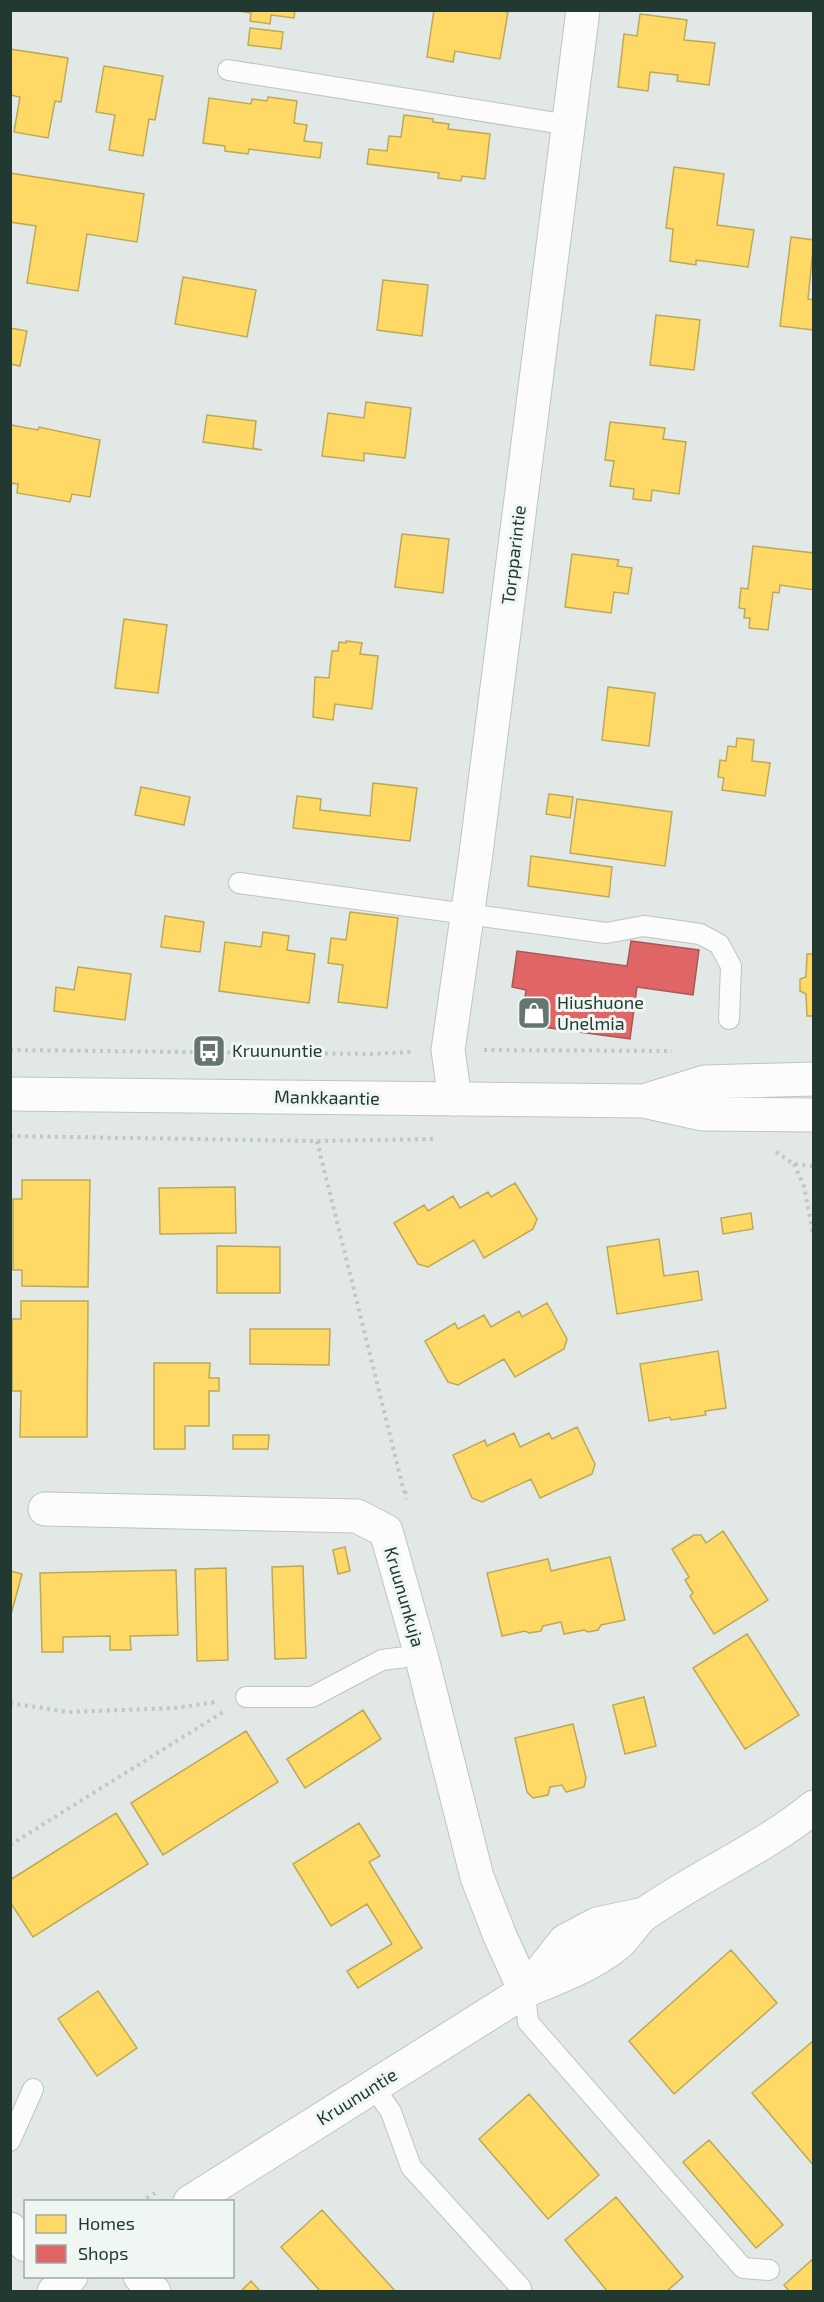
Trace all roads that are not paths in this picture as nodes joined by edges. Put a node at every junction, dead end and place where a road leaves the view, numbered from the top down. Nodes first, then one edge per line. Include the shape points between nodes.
1 (583, 10) edge
2 (228, 70) dead end
3 (569, 125) junction
4 (239, 883) dead end
5 (468, 915) junction
6 (729, 1019) dead end
7 (813, 1079) edge
8 (10, 1094) edge
9 (455, 1099) junction
10 (643, 1101) junction
11 (813, 1115) edge
12 (45, 1509) dead end
13 (421, 1655) junction
14 (246, 1697) road end
15 (813, 1807) edge
16 (525, 1991) junction
17 (374, 2087) junction
18 (33, 2089) dead end
19 (10, 2141) edge
20 (193, 2200) edge
21 (10, 2229) edge
22 (24, 2243) edge
23 (769, 2270) dead end
24 (141, 2278) edge
25 (521, 2288) dead end
26 (154, 2292) edge

1 - 3 street, Torpparintie
2 - 3 lane
3 - 5 street, Torpparintie
4 - 5 lane
5 - 6 lane via 606,933 644,926 700,934 719,944 731,966
5 - 9 street, Torpparintie via 448,1050
7 - 10 street, Mankkaantie via 705,1082
8 - 9 street, Mankkaantie
9 - 10 street, Mankkaantie
10 - 11 street, Mankkaantie via 702,1114
12 - 13 street, Kruununkuja via 357,1516 386,1531
13 - 14 lane via 382,1660 312,1697
13 - 16 street, Kruununkuja via 477,1877
15 - 16 street, Kruununtie via 644,1914 618,1945 579,1968
16 - 17 street, Kruununtie
16 - 23 lane via 528,2022 701,2220 743,2268
17 - 20 street, Kruununtie
17 - 25 lane via 391,2112 411,2167
18 - 19 lane
21 - 22 street
24 - 26 street

